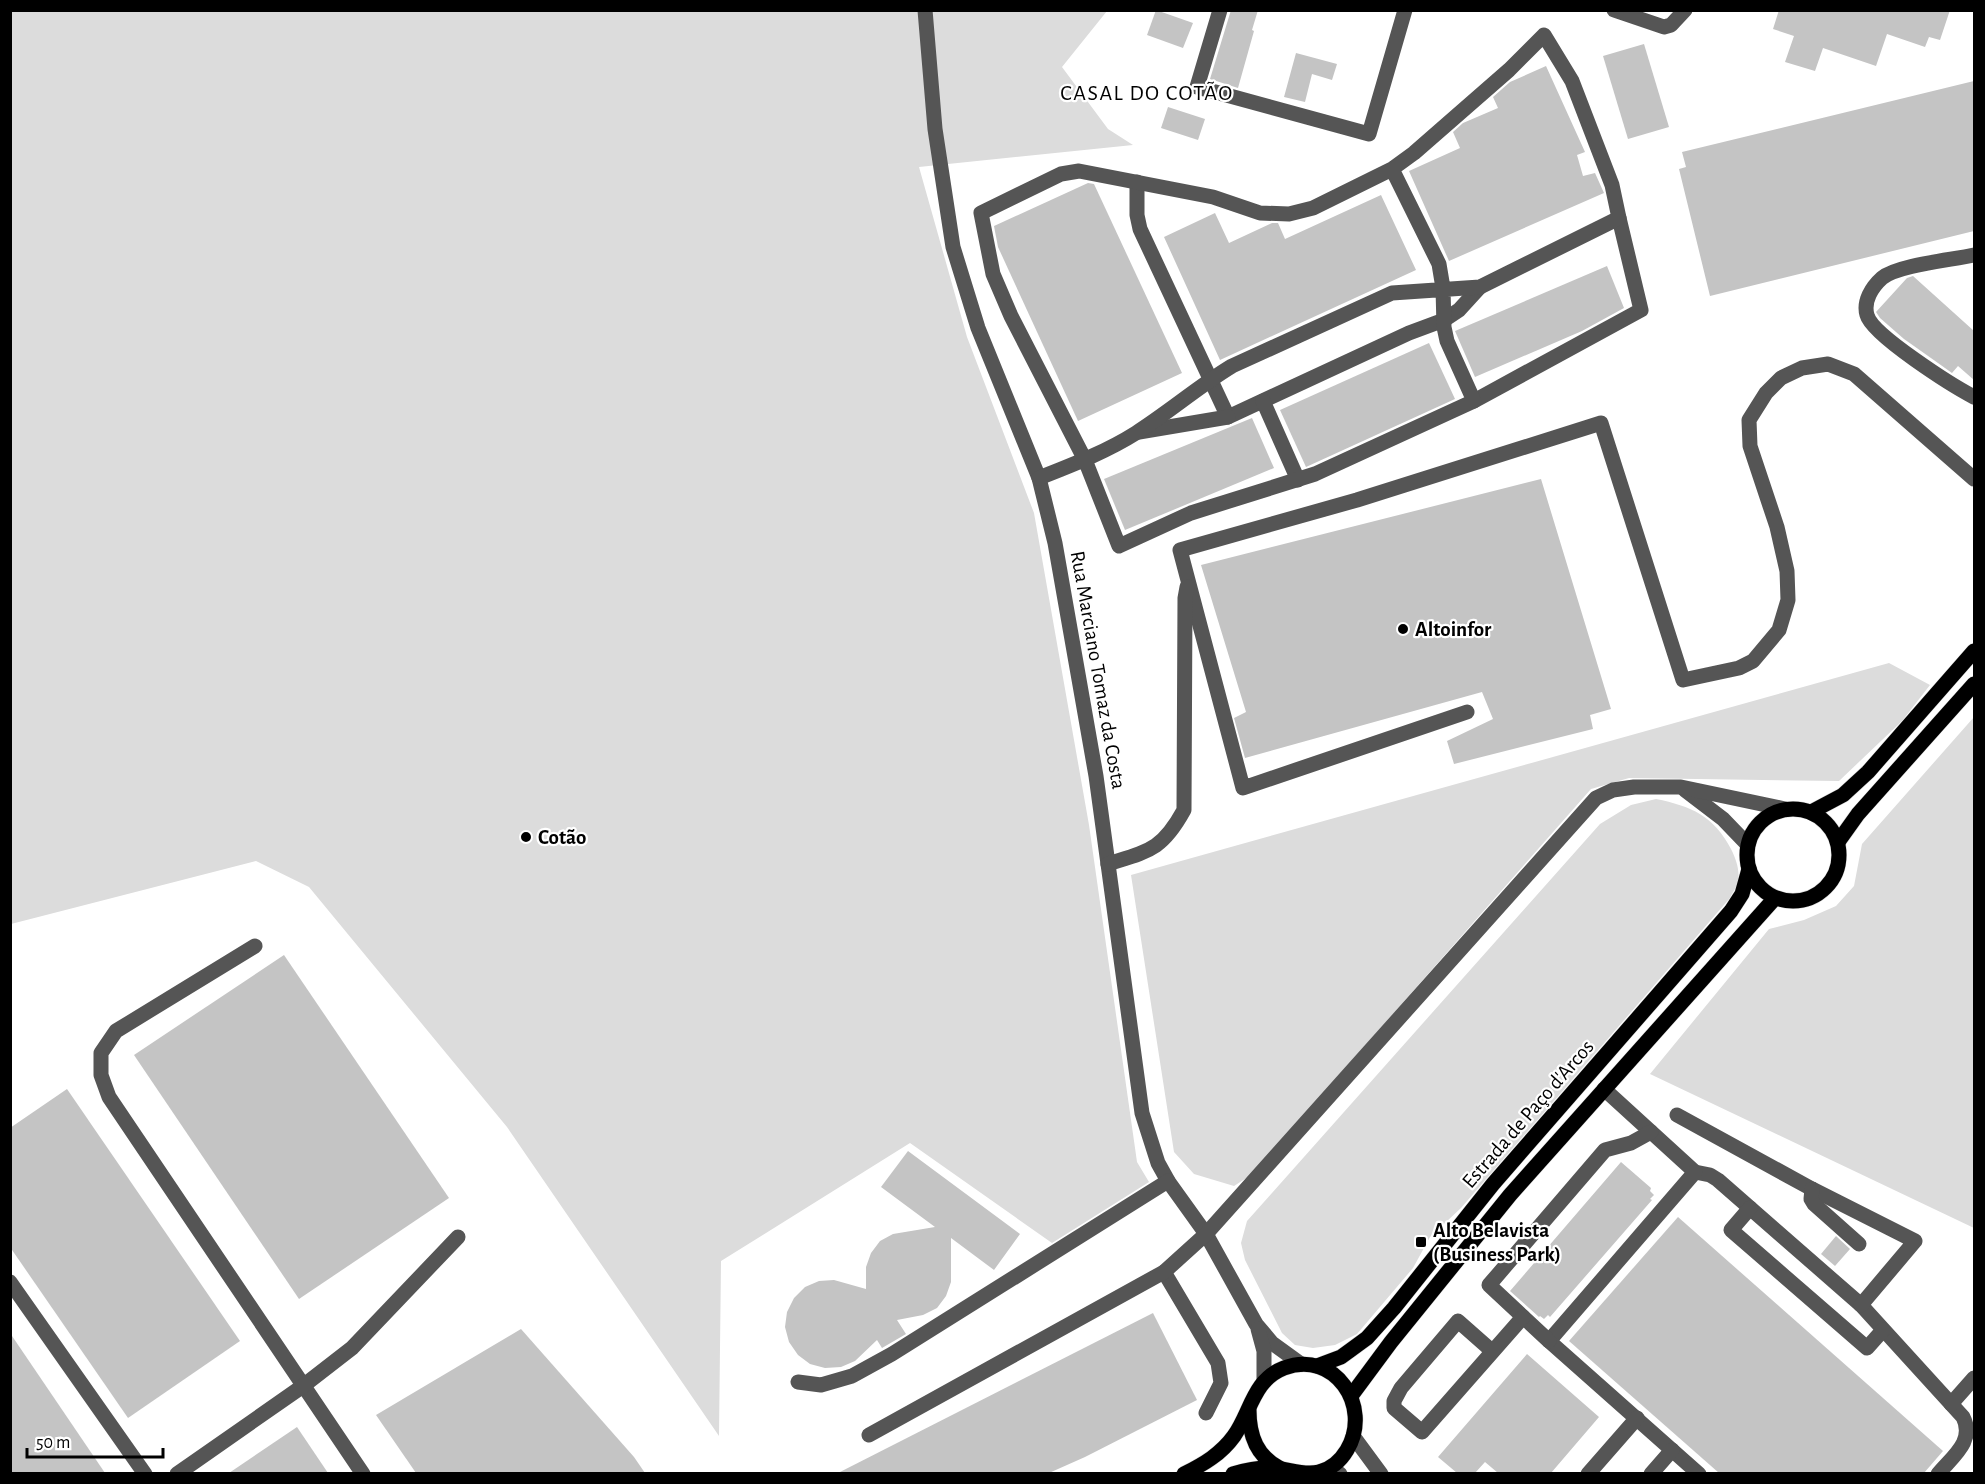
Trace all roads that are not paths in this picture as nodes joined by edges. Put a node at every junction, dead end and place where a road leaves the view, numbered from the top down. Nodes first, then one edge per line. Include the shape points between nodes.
1 (925, 10) edge
2 (1220, 10) edge
3 (1405, 10) edge
4 (1614, 10) edge
5 (1685, 10) edge
6 (1392, 169) junction
7 (1137, 182) junction
8 (1619, 218) junction
9 (1974, 255) edge
10 (1480, 286) junction
11 (1443, 288) junction
12 (1444, 320) junction
13 (1210, 380) junction
14 (1974, 397) edge
15 (1263, 401) junction
16 (1474, 401) junction
17 (1228, 417) junction
18 (1136, 433) junction
19 (1085, 460) junction
20 (1039, 478) junction
21 (1974, 478) edge
22 (1298, 480) junction
23 (1189, 579) junction
24 (1974, 651) edge
25 (1974, 684) edge
26 (1467, 712) dead end
27 (1681, 787) junction
28 (1785, 808) junction
29 (1811, 812) junction
30 (1838, 842) junction
31 (1748, 845) junction
32 (1108, 864) junction
33 (1749, 869) junction
34 (1775, 898) junction
35 (255, 946) dead end
36 (1604, 1089) junction
37 (1677, 1115) dead end
38 (1651, 1132) junction
39 (1695, 1172) junction
40 (1168, 1180) junction
41 (1812, 1189) junction
42 (1750, 1208) junction
43 (1206, 1234) junction
44 (458, 1237) dead end
45 (1859, 1244) dead end
46 (1164, 1272) junction
47 (10, 1282) edge
48 (1861, 1305) junction
49 (1522, 1317) junction
50 (1256, 1324) junction
51 (1883, 1330) junction
52 (1549, 1341) junction
53 (1492, 1351) junction
54 (1301, 1364) junction
55 (1317, 1366) junction
56 (1974, 1378) edge
57 (1264, 1381) junction
58 (798, 1382) dead end
59 (303, 1386) junction
60 (1351, 1396) junction
61 (1951, 1404) junction
62 (1249, 1408) junction
63 (1206, 1413) dead end
64 (1637, 1419) junction
65 (869, 1435) dead end
66 (1353, 1436) junction
67 (1672, 1450) junction
68 (1284, 1470) junction
69 (1319, 1472) edge
70 (145, 1473) edge
71 (177, 1473) edge
72 (363, 1473) edge
73 (1184, 1473) edge
74 (1233, 1473) edge
75 (1340, 1473) edge
76 (1381, 1473) edge
77 (1588, 1473) edge
78 (1651, 1473) edge
79 (1699, 1473) edge
80 (1938, 1473) edge

1 - 20 street, Rua Marciano Tomaz da Costa via 935,129 953,247 978,328
2 - 3 street via 1197,87 1369,134
4 - 5 street via 1664,27 1671,26
6 - 7 street via 1313,208 1288,214 1260,213 1213,197
6 - 8 street via 1501,77 1544,35 1572,81 1612,186
6 - 11 street via 1438,264
7 - 13 street via 1140,230
7 - 19 street via 1079,171 1061,174 981,213 993,274
8 - 10 street
8 - 16 street via 1641,310
9 - 14 street via 1899,270 1871,290 1866,304 1867,316 1887,338
10 - 11 street
10 - 12 street via 1459,310
11 - 12 street
11 - 13 street via 1392,293 1232,366
12 - 15 street
12 - 16 street via 1447,340
13 - 17 street
13 - 18 street
15 - 17 street
15 - 22 street
16 - 22 street
17 - 18 street
18 - 19 street
19 - 20 street
19 - 22 street via 1119,546 1191,513
20 - 32 street, Rua Marciano Tomaz da Costa via 1079,676
21 - 23 street via 1854,374 1828,364 1802,368 1780,378 1749,420 1750,446 1787,571 1788,600 1779,630 1754,661 1683,680 1601,423 1357,500 1180,550
23 - 26 street via 1243,788
23 - 32 street via 1185,598 1184,810 1164,842 1142,854
24 - 29 main road via 1868,772 1843,795
25 - 30 main road via 1858,813
27 - 28 street
27 - 31 street via 1723,819
27 - 43 street via 1634,787 1596,798
28 - 29 main road
28 - 31 main road via 1758,824
29 - 30 main road via 1833,830
30 - 34 main road via 1840,857 1830,885 1805,900
31 - 33 main road, Estrada de Paço d'Arcos
32 - 40 street, Rua Marciano Tomaz da Costa via 1142,1113 1158,1163
33 - 34 main road via 1756,883
33 - 55 main road, Estrada de Paço d'Arcos via 1742,894 1731,910 1493,1184 1394,1308 1359,1344 1341,1357
34 - 36 main road, Estrada de Paço d'Arcos
35 - 59 street via 116,1031 101,1053 101,1075 109,1097
36 - 38 street
36 - 60 main road, Estrada de Paço d'Arcos via 1510,1195
37 - 41 street
38 - 39 street
38 - 49 street via 1605,1150 1489,1285
39 - 42 street via 1718,1180
39 - 52 street
40 - 43 street, Rua Marciano Tomaz da Costa
40 - 58 street via 852,1376 821,1385
41 - 45 street via 1814,1204
41 - 48 street via 1915,1241
42 - 48 street
42 - 51 street via 1731,1230 1867,1348
43 - 46 street
43 - 50 street, Rua Marciano Tomaz da Costa
44 - 59 street via 352,1348
46 - 63 street via 1218,1363 1221,1383
46 - 65 street
47 - 70 street
48 - 51 street
49 - 52 street
49 - 53 street
50 - 54 street, Rua Marciano Tomaz da Costa via 1272,1343
50 - 57 street, Rua Marciano Tomaz da Costa via 1264,1351
51 - 61 street
52 - 64 street
53 - 53 street via 1422,1432 1394,1408 1401,1388 1458,1321
54 - 55 main road, Estrada de Paço d'Arcos
54 - 57 main road, Estrada de Paço d'Arcos via 1277,1371
55 - 60 main road, Estrada de Paço d'Arcos via 1343,1383
56 - 61 street
57 - 62 main road
59 - 71 street
59 - 72 street
60 - 66 main road via 1356,1409
61 - 80 street via 1968,1427 1967,1436
62 - 68 main road via 1250,1432 1256,1446 1263,1457
62 - 73 main road via 1224,1448
64 - 67 street
64 - 77 street
66 - 69 main road via 1333,1466
66 - 76 street
67 - 78 street
67 - 79 street
68 - 69 main road
68 - 74 main road via 1262,1468
69 - 75 street

